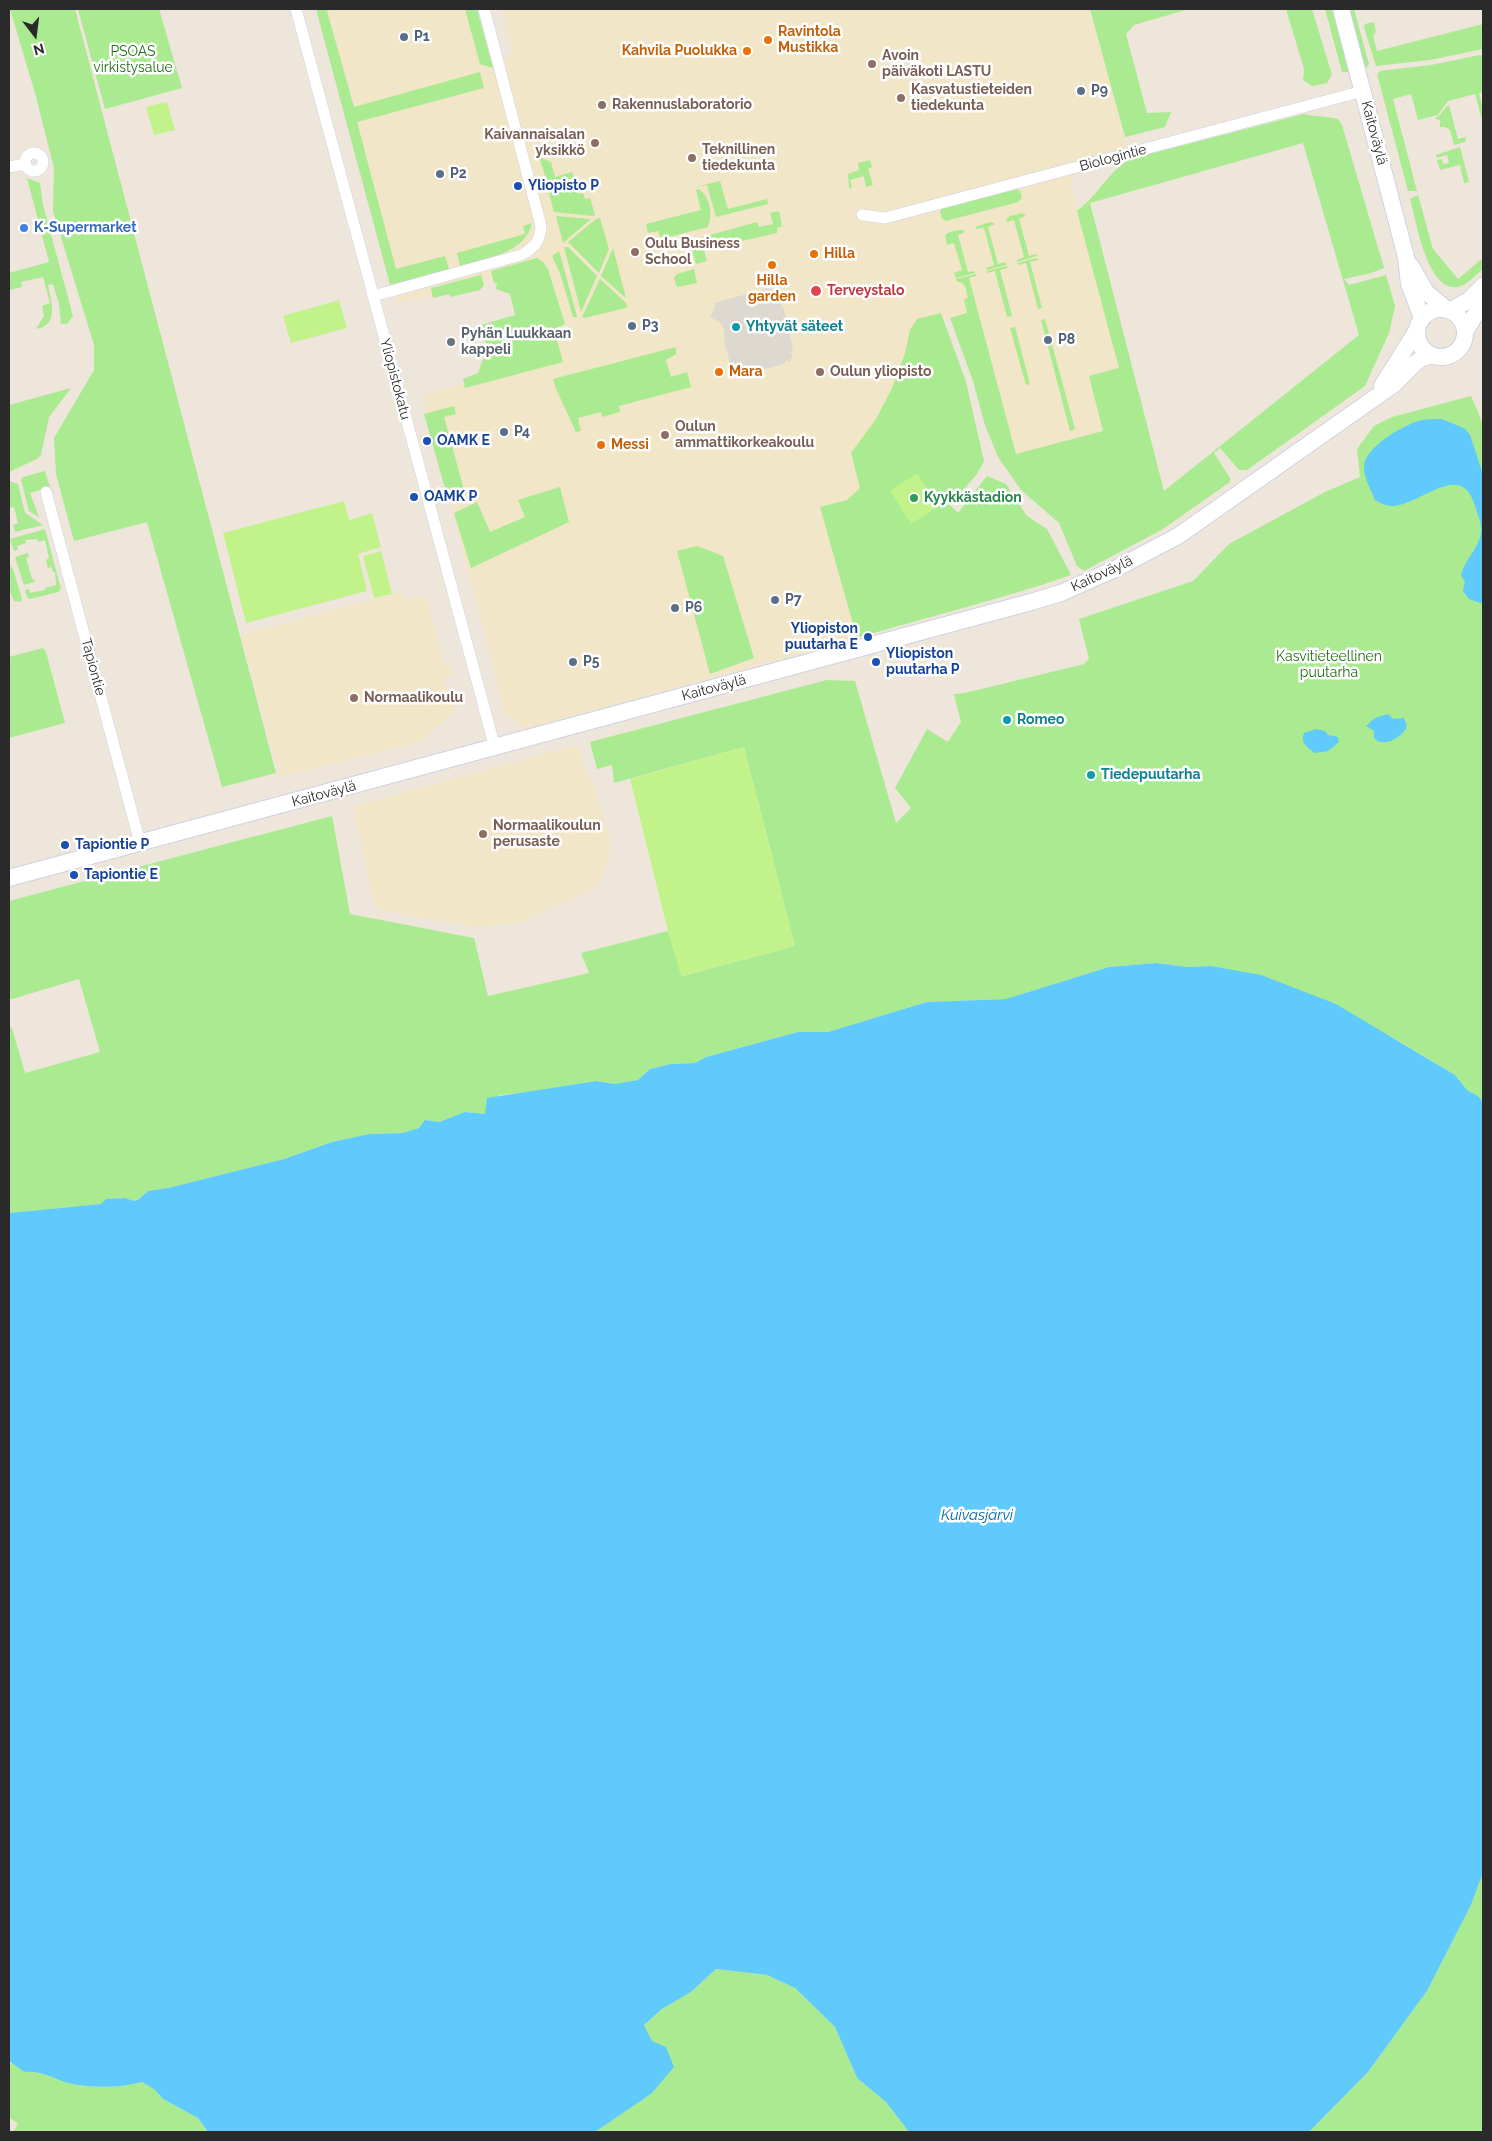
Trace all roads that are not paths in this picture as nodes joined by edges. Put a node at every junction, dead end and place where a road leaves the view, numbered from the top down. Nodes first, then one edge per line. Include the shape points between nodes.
1 (296, 9) edge
2 (484, 9) edge
3 (1341, 9) edge
4 (1363, 91) junction
5 (26, 164) dead end
6 (9, 167) edge
7 (862, 215) dead end
8 (1406, 257) junction
9 (1483, 286) edge
10 (372, 296) junction
11 (1483, 302) edge
12 (1448, 309) junction
13 (1420, 324) junction
14 (1466, 330) junction
15 (1432, 355) junction
16 (1375, 397) junction
17 (46, 492) dead end
18 (495, 748) junction
19 (140, 843) junction
20 (9, 878) edge

1 - 10 street, Yliopistokatu
2 - 10 street via 541,226 540,237 533,249 521,256
3 - 4 street, Kaitoväylä
4 - 7 street, Biologintie via 885,218
4 - 8 street, Kaitoväylä
5 - 6 street
8 - 12 street, Kaitoväylä via 1426,292
8 - 13 street, Kaitoväylä via 1409,284
9 - 12 street via 1469,300
10 - 18 street, Yliopistokatu
11 - 14 street
12 - 13 street via 1432,310
12 - 14 street via 1461,318
13 - 15 street via 1417,336 1422,347
13 - 16 street, Kaitoväylä
14 - 15 street via 1464,343 1456,352 1444,357
15 - 16 street, Kaitoväylä via 1418,362
16 - 18 street, Kaitoväylä via 1178,536 1061,593
17 - 19 street, Tapiontie
18 - 19 street, Kaitoväylä
19 - 20 street, Kaitoväylä

